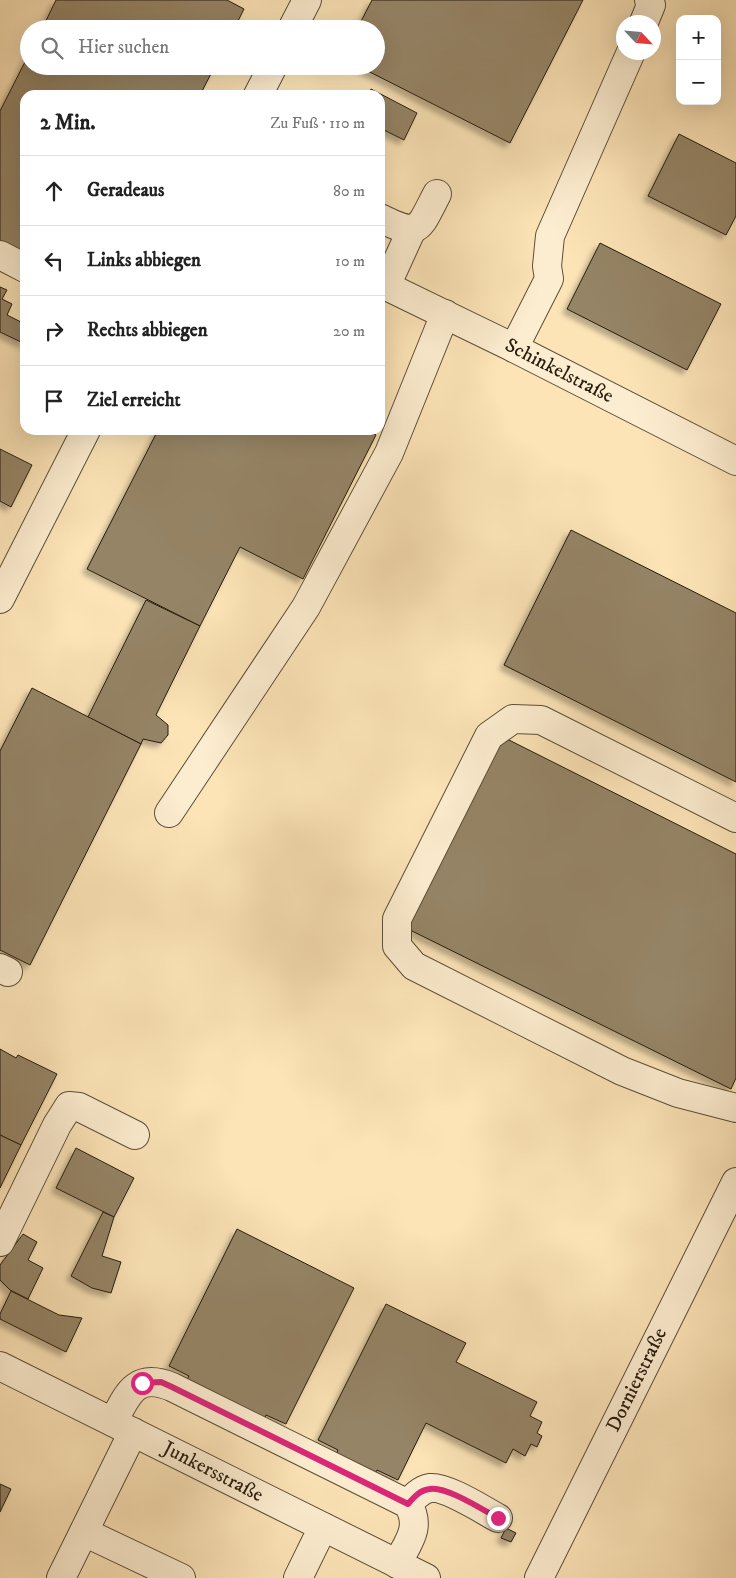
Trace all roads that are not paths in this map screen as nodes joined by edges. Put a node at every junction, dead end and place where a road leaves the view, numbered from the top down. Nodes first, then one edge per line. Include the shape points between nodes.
1 (649, 0) edge
2 (647, 15) edge
3 (627, 60) edge
4 (268, 75) edge
5 (261, 90) edge
6 (437, 194) dead end
7 (385, 220) edge
8 (412, 229) junction
9 (0, 256) edge
10 (20, 266) edge
11 (385, 280) edge
12 (385, 285) edge
13 (445, 314) junction
14 (514, 348) junction
15 (83, 435) edge
16 (736, 461) edge
17 (0, 599) edge
18 (169, 813) dead end
19 (736, 818) edge
20 (736, 1108) edge
21 (135, 1135) dead end
22 (736, 1182) edge
23 (0, 1242) edge
24 (0, 1366) edge
25 (123, 1427) junction
26 (408, 1504) junction
27 (498, 1518) dead end
28 (323, 1527) junction
29 (84, 1532) junction
30 (397, 1564) junction
31 (61, 1578) edge
32 (181, 1578) edge
33 (298, 1578) edge
34 (426, 1578) edge
35 (539, 1578) edge

1 - 2 street via 652,5
3 - 14 street via 550,236 549,279
4 - 5 street
6 - 8 street via 420,226
7 - 8 street via 404,230
8 - 11 street
9 - 10 street
12 - 13 street, Schinkelstraße
13 - 14 street, Schinkelstraße
13 - 18 street via 390,453 306,607
14 - 16 street, Schinkelstraße
15 - 17 street
19 - 20 street via 540,720 514,719 489,736 397,919 397,946 414,966 622,1071 678,1093
21 - 23 street via 79,1107 70,1106 57,1125
22 - 35 street, Dornierstraße
24 - 25 street, Junkersstraße
25 - 26 street via 127,1395 135,1386 161,1382
25 - 28 street, Junkersstraße
25 - 29 street
26 - 27 street via 420,1492 431,1488 443,1490
26 - 30 street via 416,1525
28 - 30 street, Junkersstraße
28 - 33 street
29 - 31 street
29 - 32 street
30 - 34 street, Junkersstraße

